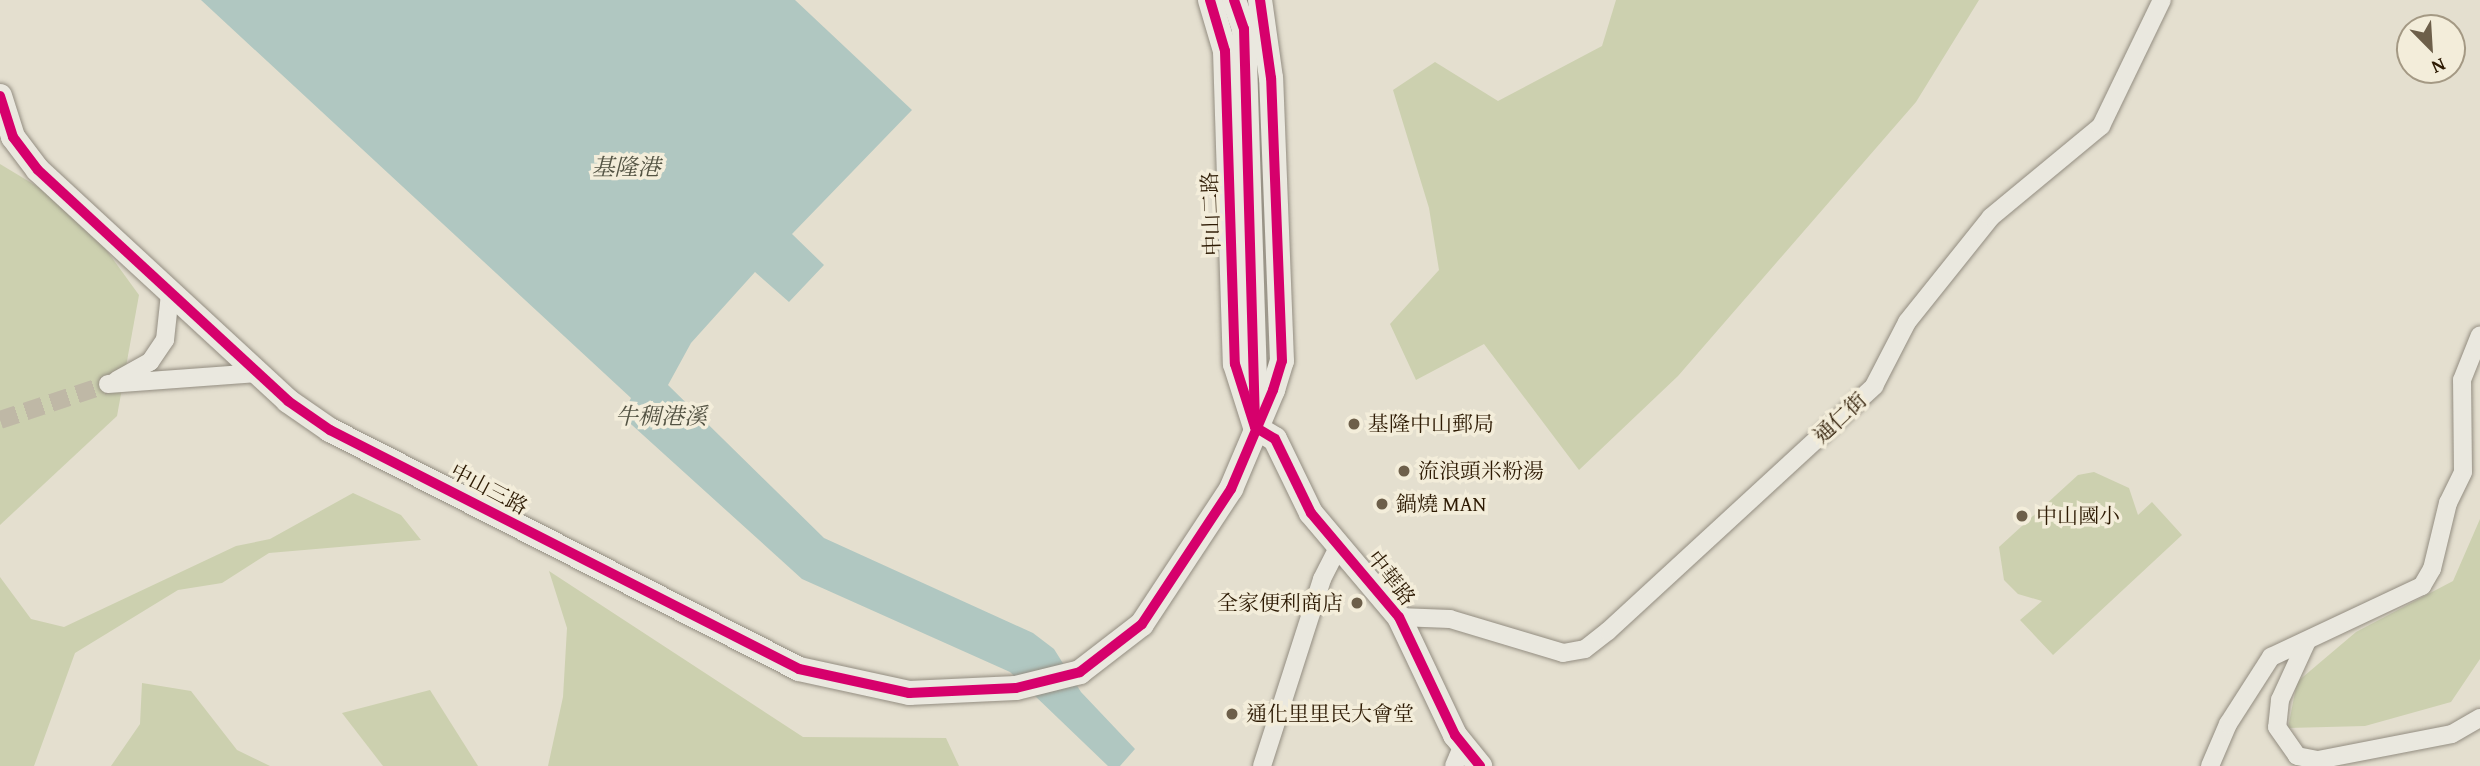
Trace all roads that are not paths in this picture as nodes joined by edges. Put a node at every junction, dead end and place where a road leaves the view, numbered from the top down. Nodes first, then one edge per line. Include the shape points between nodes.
1 (1210, 0) edge
2 (1234, 0) edge
3 (1261, 0) edge
4 (2162, 0) edge
5 (0, 96) edge
6 (170, 294) junction
7 (2480, 335) edge
8 (258, 373) junction
9 (1255, 427) junction
10 (1339, 546) junction
11 (1399, 617) junction
12 (2307, 641) junction
13 (1080, 672) joint
14 (2480, 718) edge
15 (1458, 756) edge
16 (1262, 766) edge
17 (1480, 766) edge
18 (2210, 766) edge

1 - 9 street, 中山二路 via 1225,51 1235,364
2 - 9 street, 中山二路 via 1244,29
3 - 9 street, 中山二路 via 1271,78 1282,360
4 - 11 street, 通仁街 via 2101,126 1991,217 1906,322 1874,386 1586,649 1563,653 1450,619
5 - 6 street, 中山三路 via 13,137 38,170
6 - 8 street, 中山三路
6 - 8 street via 168,333 150,362 108,384
7 - 12 street via 2462,380 2463,472 2448,503 2432,569 2422,586
8 - 13 street, 中山三路 via 330,430 799,669 909,693 1023,687
9 - 10 street, 中華路 via 1275,439 1311,513
9 - 13 street, 中山二路 via 1231,489 1164,595 1125,641
10 - 11 street, 中華路
10 - 16 street via 1321,579
11 - 15 street, 中華路
12 - 14 street via 2280,700 2277,727 2297,756 2318,760 2452,734
12 - 18 street via 2272,657
15 - 17 street, 中華路

